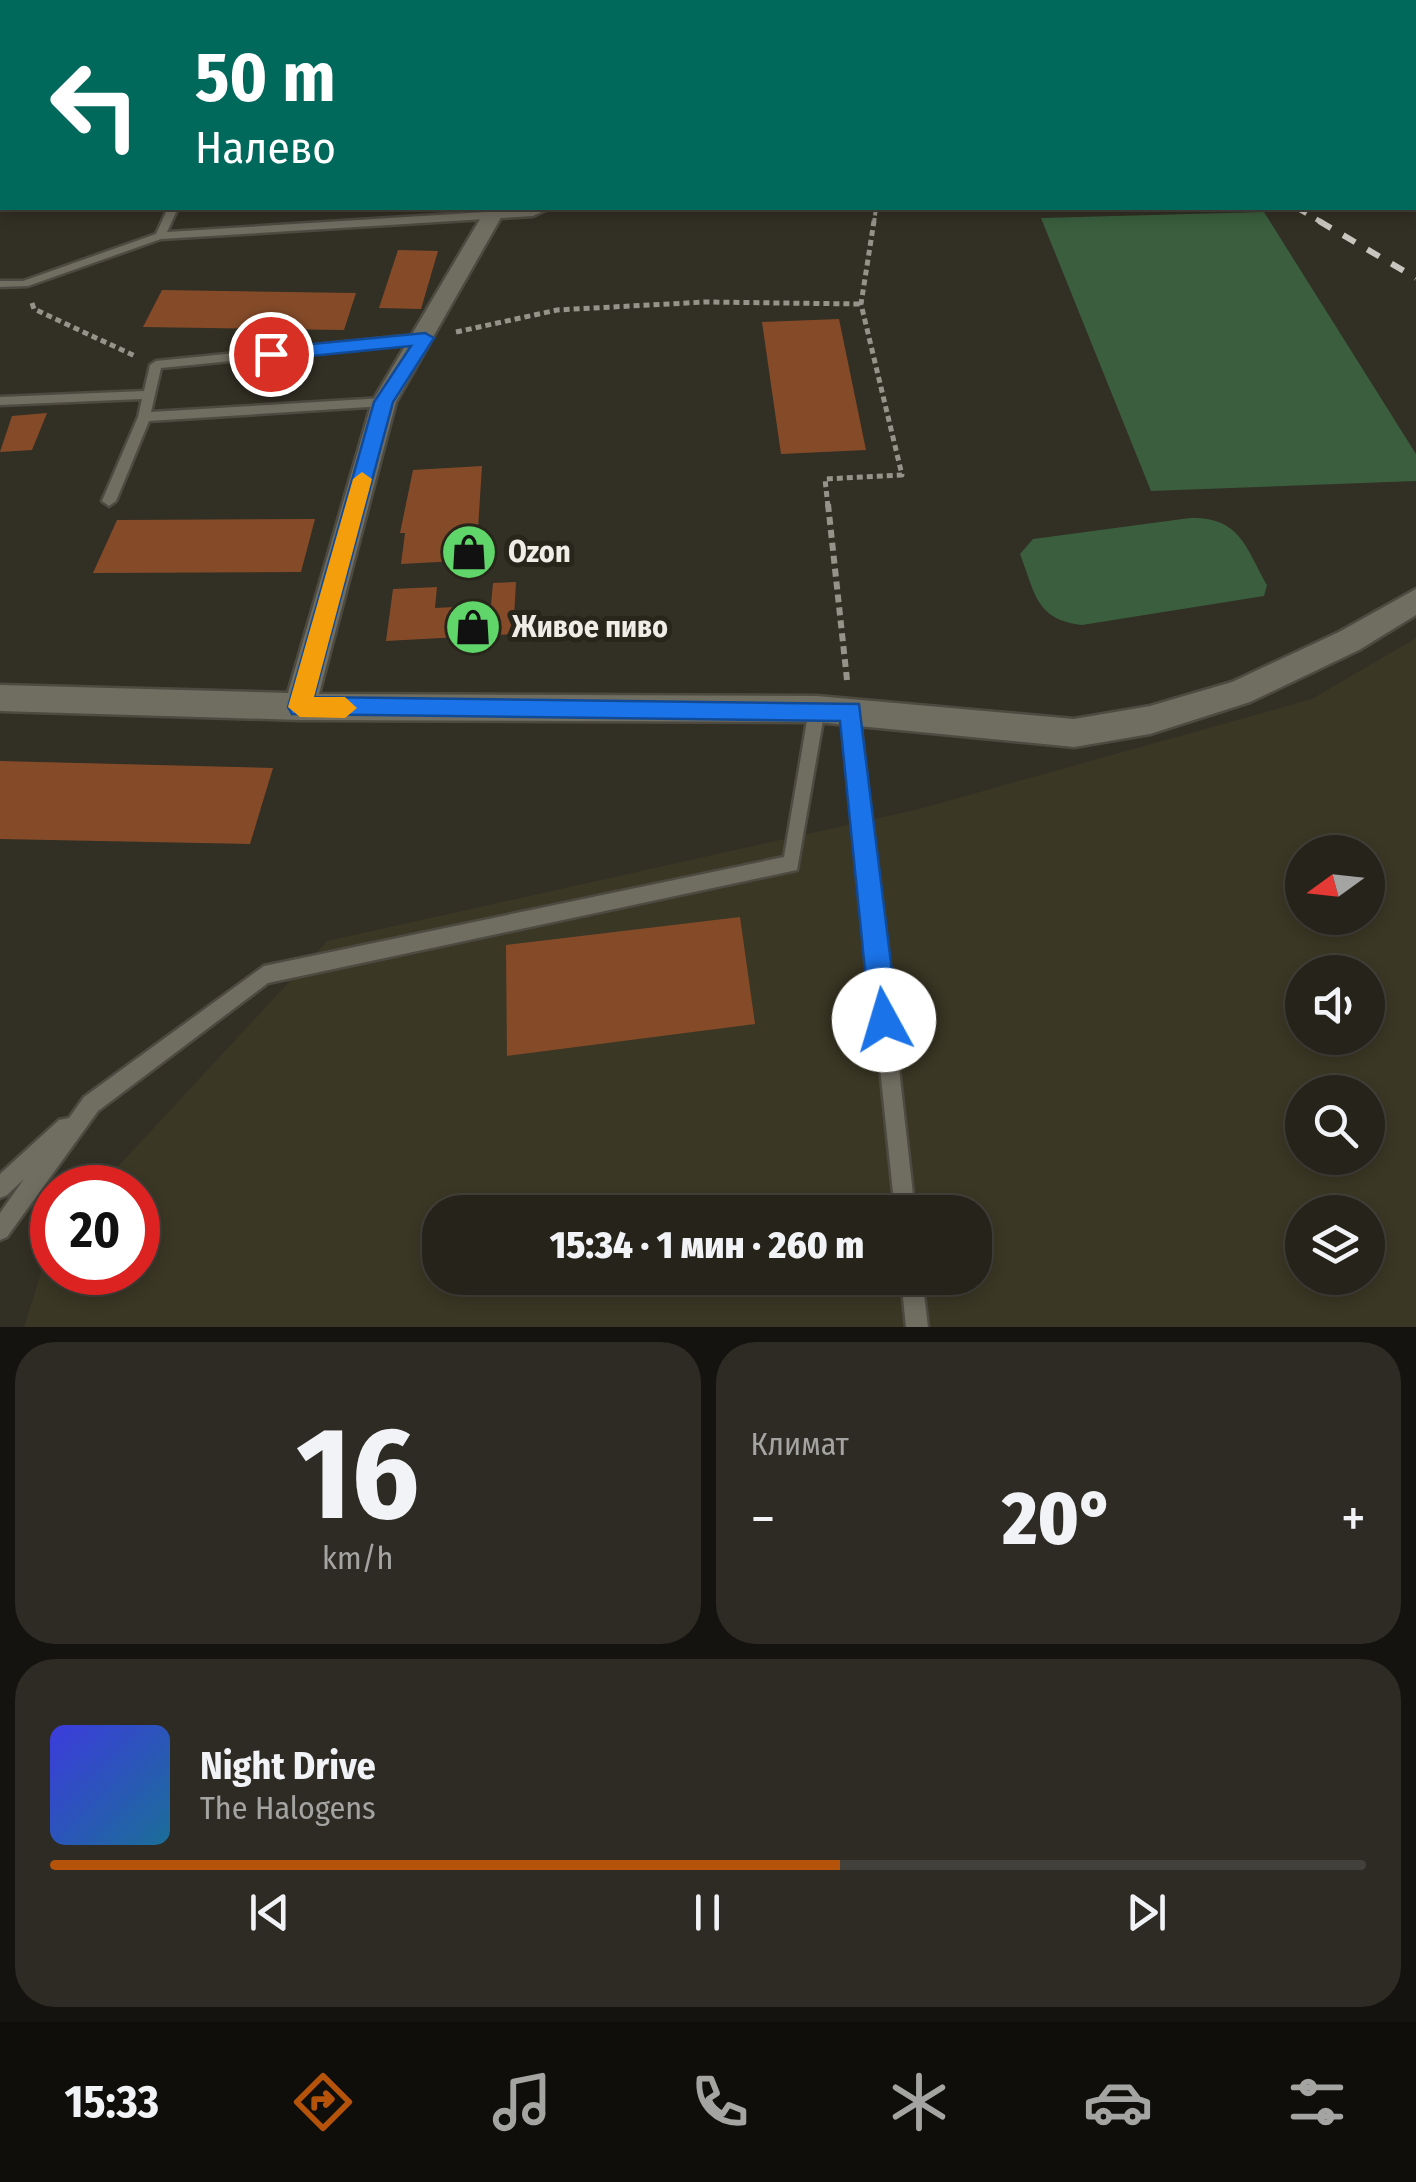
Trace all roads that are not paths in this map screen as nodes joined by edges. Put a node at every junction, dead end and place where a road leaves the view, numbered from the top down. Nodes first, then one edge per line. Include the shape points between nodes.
1 (172, 210) edge
2 (540, 210) edge
3 (492, 214) junction
4 (160, 236) junction
5 (0, 284) edge
6 (425, 338) junction
7 (149, 395) junction
8 (0, 401) edge
9 (384, 402) junction
10 (144, 417) junction
11 (109, 501) dead end
12 (1416, 601) edge
13 (0, 698) edge
14 (300, 707) junction
15 (817, 709) junction
16 (851, 711) junction
17 (92, 1104) junction
18 (0, 1188) edge
19 (903, 1195) edge
20 (0, 1230) edge
21 (914, 1295) edge
22 (917, 1327) edge

1 - 4 lane
2 - 3 lane
3 - 4 lane
3 - 6 street
4 - 5 lane via 24,284
6 - 7 lane via 156,365
6 - 9 street
7 - 8 lane
7 - 10 lane
9 - 10 lane
9 - 14 street
10 - 11 lane
12 - 16 street via 1239,693 1150,720 1074,734
13 - 14 street
14 - 15 street
15 - 16 street
15 - 17 lane via 791,864 264,975
16 - 19 lane
17 - 18 lane
17 - 20 lane
21 - 22 lane

